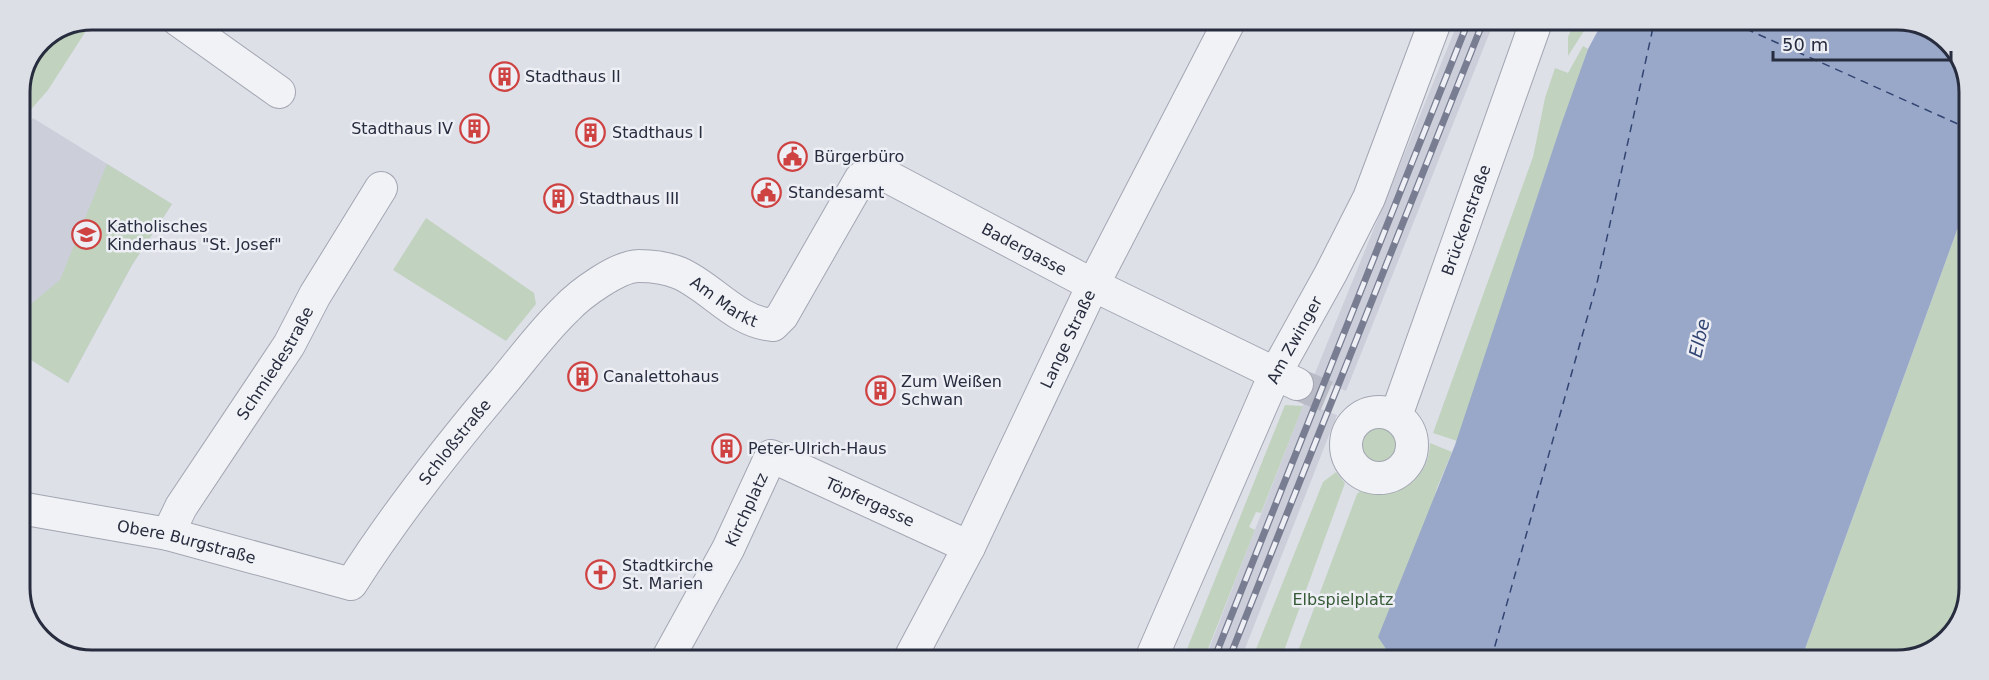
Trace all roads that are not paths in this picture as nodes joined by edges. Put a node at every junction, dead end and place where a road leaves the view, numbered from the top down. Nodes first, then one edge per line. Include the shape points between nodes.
1 (192, 30) edge
2 (1225, 30) edge
3 (1432, 30) edge
4 (1533, 30) edge
5 (279, 92) dead end
6 (881, 173) joint
7 (381, 188) dead end
8 (1093, 285) junction
9 (568, 306) joint
10 (1286, 379) junction
11 (1340, 402) tunnel mouth
12 (771, 456) joint
13 (30, 510) edge
14 (168, 534) junction
15 (969, 547) junction
16 (351, 584) joint
17 (672, 650) edge
18 (914, 650) edge
19 (1155, 650) edge

1 - 5 street
2 - 8 street, Lange Straße
3 - 10 street, Am Zwinger via 1369,198 1331,273
4 - 11 street, Brückenstraße via 1383,414
6 - 8 street, Badergasse
6 - 9 street, Am Markt via 861,178 782,316 773,325 759,324 682,274 654,267 635,266 618,271
7 - 14 street, Schmiedestraße via 289,345 181,507
8 - 10 street, Badergasse
8 - 15 street, Lange Straße
9 - 16 street, Schloßstraße via 458,436 382,536
10 - 19 street, Am Zwinger
12 - 15 street, Töpfergasse
12 - 17 street, Kirchplatz via 728,549
13 - 14 street, Obere Burgstraße
14 - 16 street, Obere Burgstraße
15 - 18 street, Lange Straße

